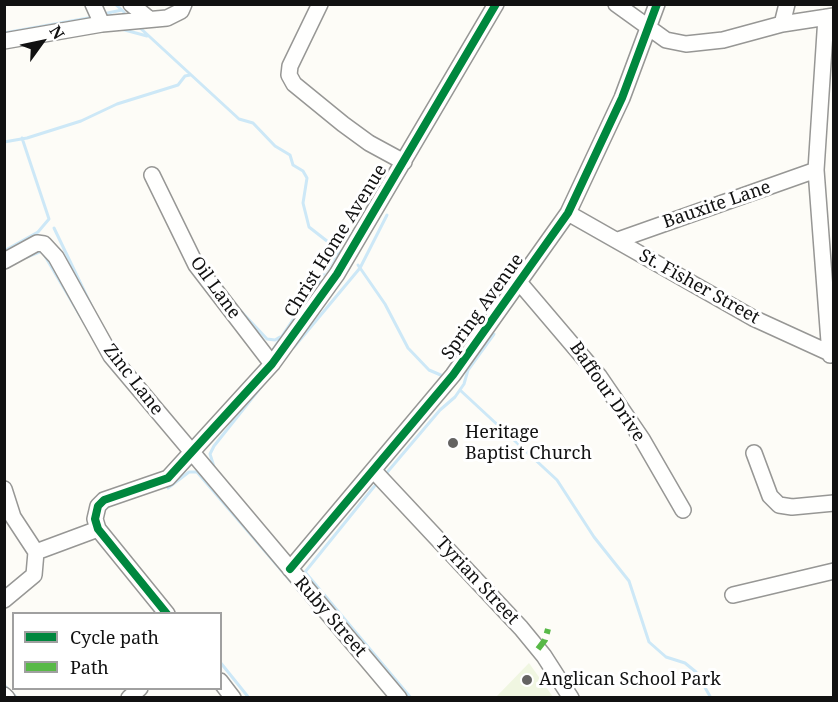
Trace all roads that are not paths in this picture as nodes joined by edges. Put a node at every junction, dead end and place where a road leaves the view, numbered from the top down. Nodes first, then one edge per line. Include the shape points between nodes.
1 (93, 4) edge
2 (131, 4) edge
3 (184, 4) edge
4 (320, 4) edge
5 (496, 4) edge
6 (616, 4) edge
7 (657, 4) edge
8 (787, 4) edge
9 (830, 16) edge
10 (148, 18) junction
11 (102, 24) junction
12 (782, 24) junction
13 (649, 30) junction
14 (4, 41) edge
15 (404, 162) junction
16 (816, 170) junction
17 (152, 175) dead end
18 (568, 213) junction
19 (618, 240) junction
20 (4, 261) edge
21 (519, 282) junction
22 (832, 355) edge
23 (272, 364) junction
24 (754, 453) dead end
25 (191, 454) junction
26 (375, 471) junction
27 (4, 489) edge
28 (834, 503) edge
29 (683, 510) dead end
30 (98, 529) junction
31 (36, 552) junction
32 (290, 569) junction
33 (834, 571) edge
34 (733, 594) dead end
35 (4, 600) edge
36 (165, 612) edge
37 (222, 684) edge
38 (233, 698) edge
39 (399, 698) edge
40 (571, 698) edge

1 - 11 street
2 - 10 street
3 - 10 street via 174,16
4 - 15 street via 289,75 294,84 369,143
5 - 15 street, Christ Home Avenue
6 - 13 street
7 - 13 street, Spring Avenue
8 - 12 street
9 - 12 street
9 - 16 street
10 - 11 street
11 - 14 street
12 - 13 street via 723,40 686,44 666,40
13 - 18 street, Spring Avenue
15 - 23 street, Christ Home Avenue via 321,299
16 - 19 street, Bauxite Lane
16 - 22 street
17 - 23 street, Oil Lane via 196,265
18 - 19 street, St. Fisher Street
18 - 21 street, Spring Avenue
19 - 22 street, St. Fisher Street via 753,318
20 - 25 street, Zinc Lane via 41,243 56,257 111,356
21 - 26 street, Spring Avenue via 453,375
21 - 29 street, Baffour Drive via 600,376
23 - 25 street, Christ Home Avenue
24 - 28 street via 770,496 778,505
25 - 30 street, Christ Home Avenue via 168,478 104,500 96,511
25 - 32 street, Ruby Street
26 - 32 street, Spring Avenue
26 - 40 street, Tyrian Street via 521,628
27 - 31 street via 13,517
30 - 31 street
30 - 36 street
31 - 35 street via 34,575
32 - 39 street, Ruby Street
33 - 34 street
37 - 38 street

